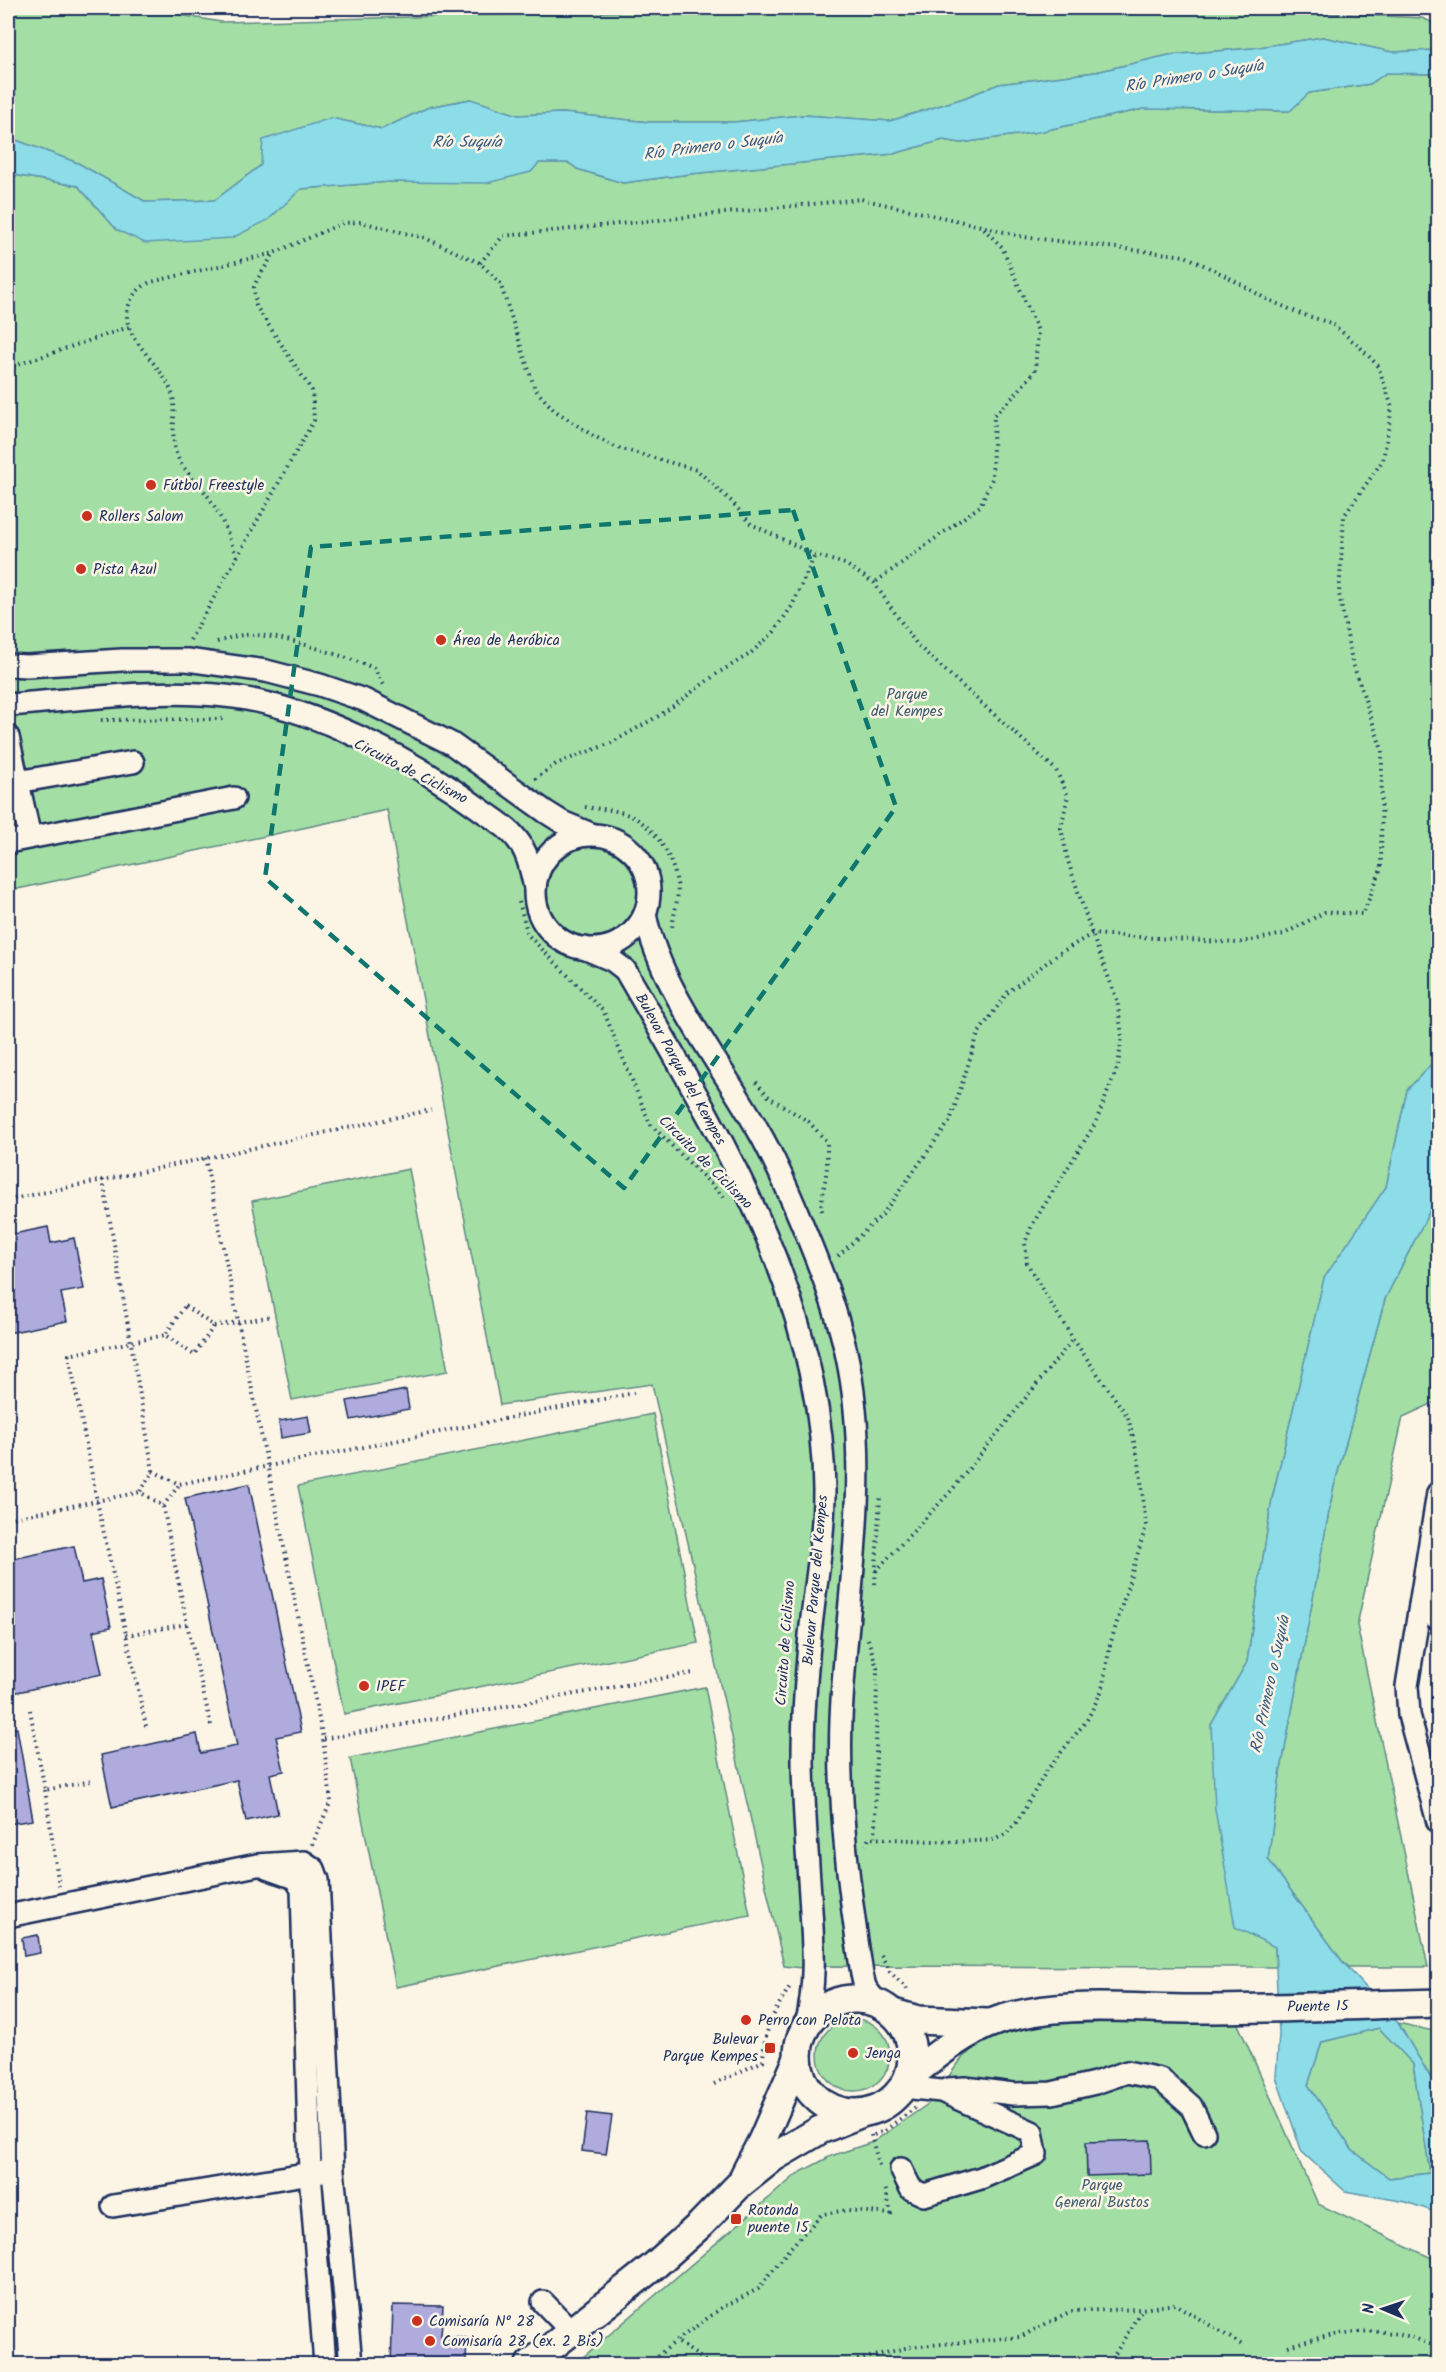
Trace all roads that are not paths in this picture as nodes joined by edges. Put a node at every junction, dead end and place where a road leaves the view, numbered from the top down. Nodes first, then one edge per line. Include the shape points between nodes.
1 (8, 665) edge
2 (8, 705) edge
3 (8, 737) edge
4 (133, 762) dead end
5 (17, 782) junction
6 (234, 798) dead end
7 (591, 834) junction
8 (30, 837) junction
9 (8, 842) edge
10 (526, 890) junction
11 (645, 914) junction
12 (584, 948) junction
13 (1438, 1493) edge
14 (1420, 1606) junction
15 (1438, 1619) edge
16 (1438, 1822) edge
17 (257, 1865) junction
18 (8, 1916) edge
19 (1438, 2003) edge
20 (885, 2008) junction
21 (990, 2023) junction
22 (806, 2027) junction
23 (798, 2058) junction
24 (905, 2083) junction
25 (941, 2091) junction
26 (866, 2123) junction
27 (1204, 2133) dead end
28 (333, 2170) junction
29 (891, 2171) road end
30 (310, 2173) junction
31 (739, 2185) junction
32 (113, 2206) dead end
33 (543, 2302) dead end
34 (572, 2332) junction
35 (325, 2364) edge
36 (351, 2364) edge
37 (530, 2364) edge

1 - 7 street via 187,660 266,671 320,685 364,700 452,744 546,812
2 - 10 street via 192,694 226,696 291,711 333,726 448,785 514,835 527,854
3 - 5 street
4 - 5 street
5 - 8 street
6 - 8 street
7 - 10 street via 559,845 547,856
7 - 11 street via 626,845 639,859 647,876
8 - 9 street
10 - 12 street via 554,934 568,944
11 - 12 street via 621,942 603,948
11 - 20 street via 654,947 676,992 778,1166 825,1279 847,1356 858,1474 854,1570 845,1637 841,1809 862,1974 865,1987
12 - 22 street, Bulevar Parque del Kempes via 625,970 702,1102 785,1278 808,1364 821,1442 824,1491 807,1666 803,1755 815,1966
13 - 14 street
14 - 15 street
14 - 16 street via 1407,1686 1409,1715
17 - 18 street
17 - 28 street via 304,1862 314,1869 318,1880
17 - 30 street via 295,1878 302,1889
19 - 21 main road, Puente 15 via 1058,2009 1023,2013
20 - 21 main road via 918,2020
20 - 22 main road via 857,1999 837,2001 817,2013
20 - 24 main road via 904,2027 911,2043 912,2061
21 - 24 main road via 962,2038
22 - 23 main road
23 - 26 main road via 805,2085 818,2100
23 - 31 main road
24 - 25 street
24 - 26 main road
25 - 27 street via 957,2087 1013,2094 1052,2093 1127,2072 1160,2079 1191,2106
25 - 29 street via 1032,2132 1036,2154 981,2178 924,2195
26 - 31 main road via 797,2142
28 - 30 street
28 - 36 street
30 - 32 street
30 - 35 street
31 - 34 main road via 700,2225
33 - 34 street
34 - 37 main road

